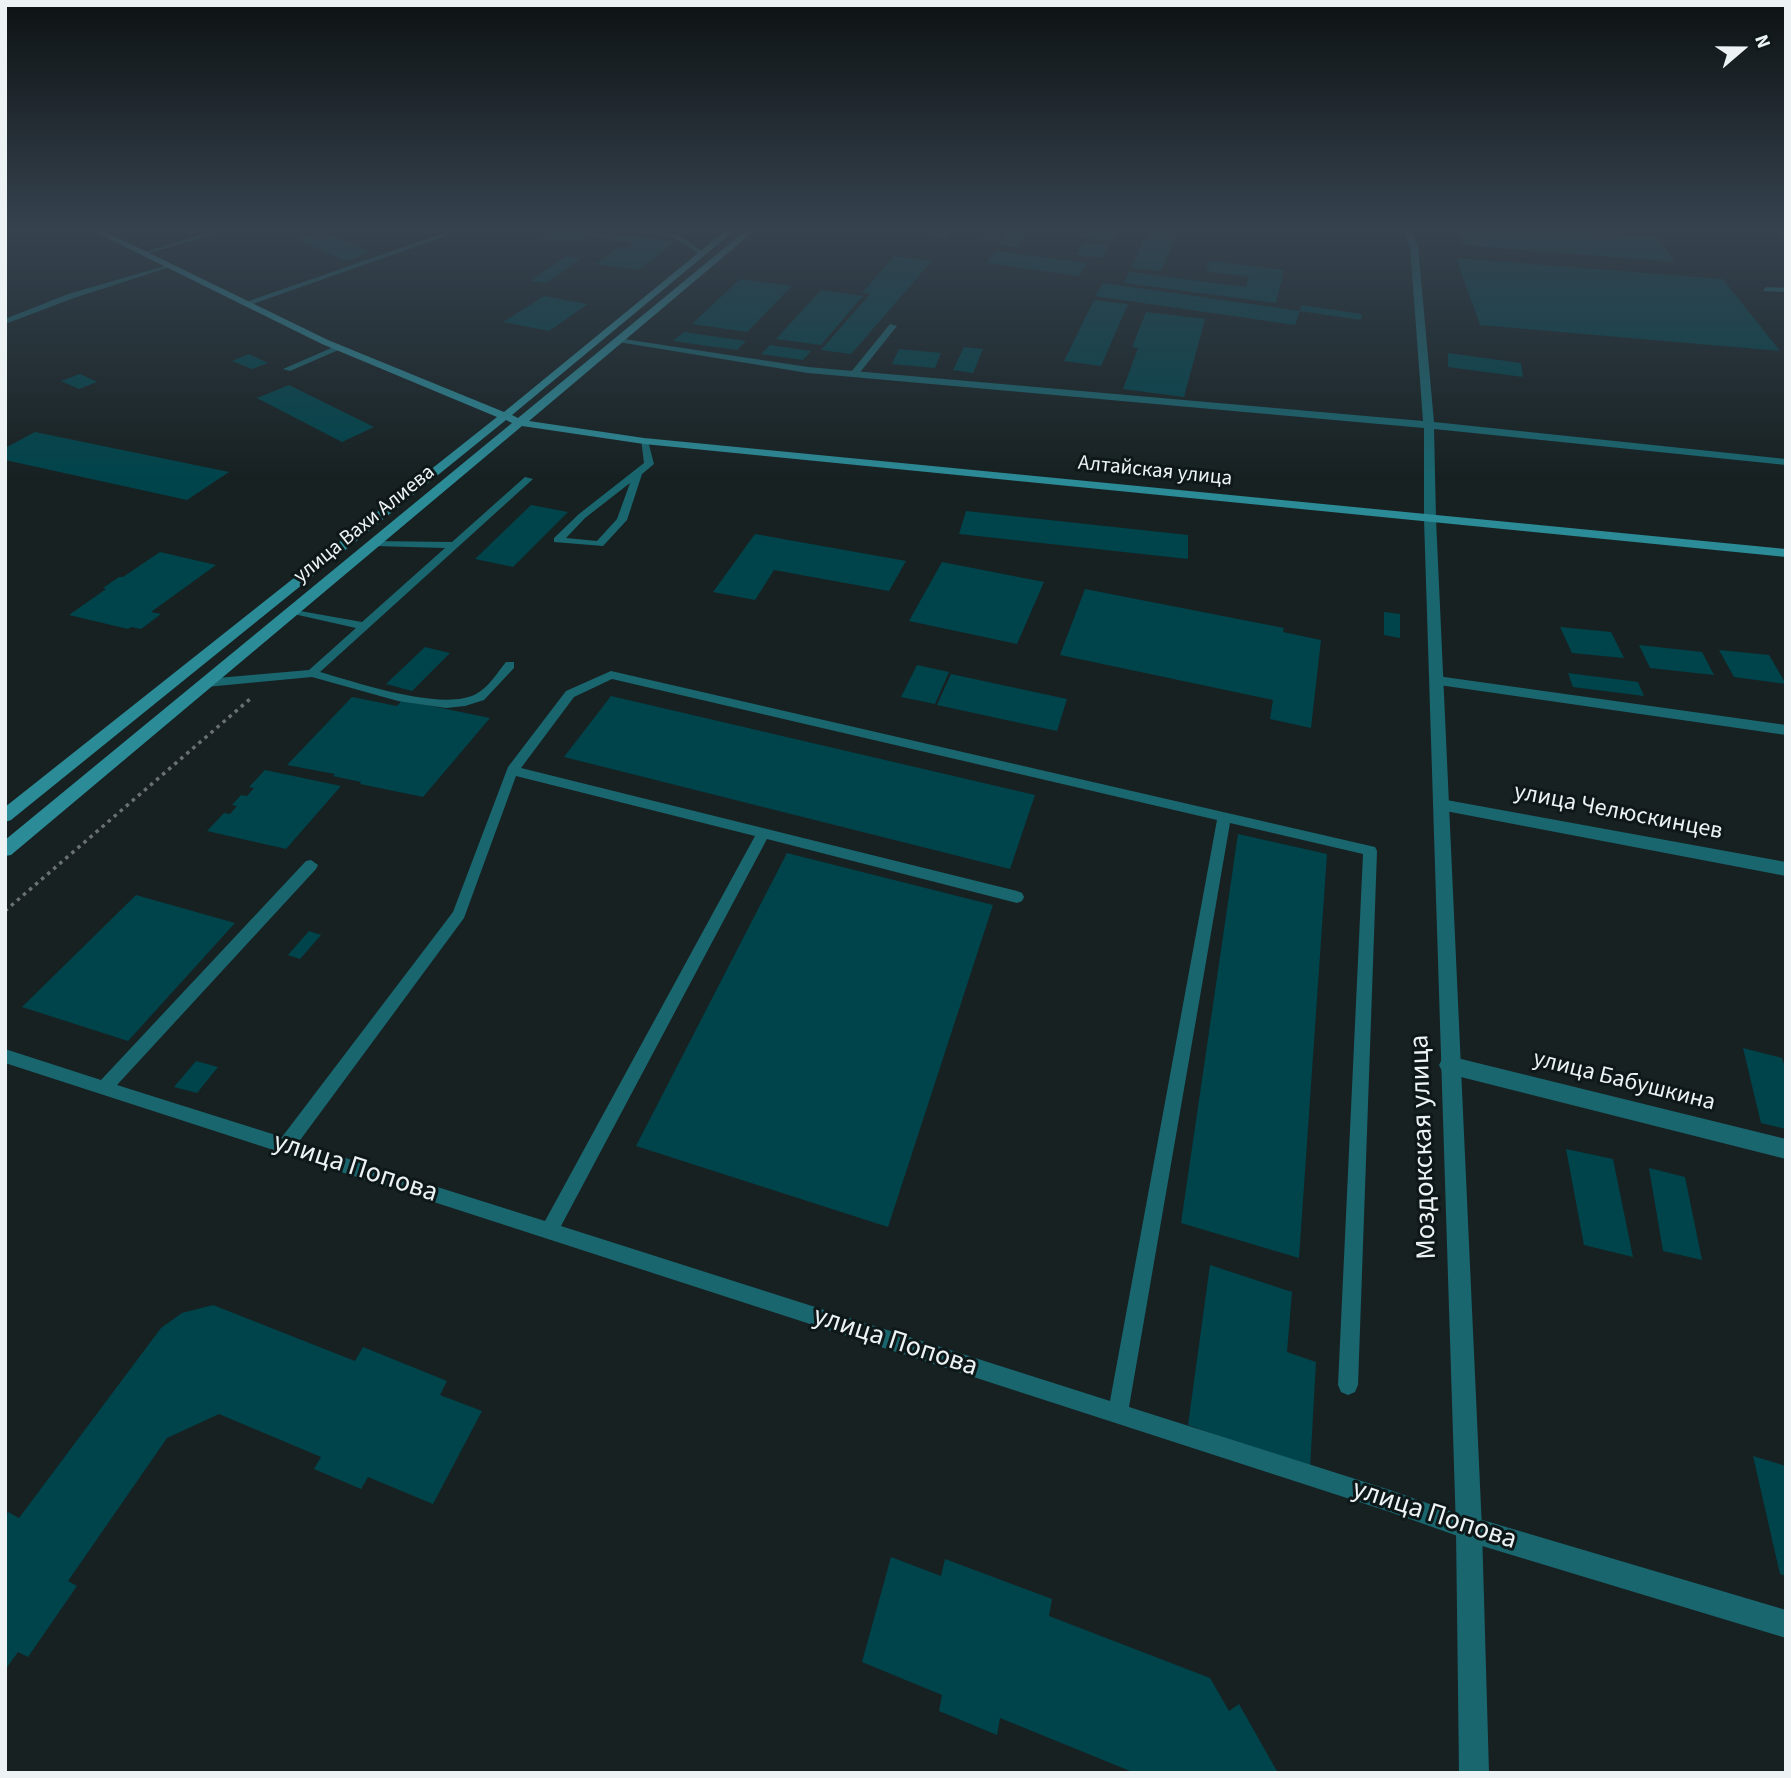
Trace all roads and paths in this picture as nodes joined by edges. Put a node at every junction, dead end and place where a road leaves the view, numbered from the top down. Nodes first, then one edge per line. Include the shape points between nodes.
1 (24, 314) edge
2 (266, 314) edge
3 (628, 314) edge
4 (650, 314) edge
5 (1420, 314) edge
6 (5, 321) edge
7 (893, 327) dead end
8 (617, 341) junction
9 (340, 348) junction
10 (287, 369) dead end
11 (854, 374) junction
12 (505, 416) junction
13 (522, 423) junction
14 (1429, 425) junction
15 (644, 441) junction
16 (1786, 462) edge
17 (639, 473) junction
18 (528, 479) dead end
19 (1430, 519) junction
20 (375, 543) junction
21 (455, 545) junction
22 (1786, 554) edge
23 (293, 611) junction
24 (364, 626) junction
25 (510, 665) dead end
26 (312, 673) junction
27 (1437, 681) junction
28 (206, 683) junction
29 (1786, 730) edge
30 (512, 770) junction
31 (1441, 805) junction
32 (5, 816) edge
33 (1224, 819) junction
34 (763, 834) junction
35 (5, 850) edge
36 (311, 865) dead end
37 (1786, 869) edge
38 (1017, 897) dead end
39 (5, 1056) edge
40 (1449, 1065) junction
41 (104, 1088) junction
42 (285, 1147) junction
43 (1786, 1149) edge
44 (549, 1231) junction
45 (1348, 1385) dead end
46 (1118, 1414) junction
47 (1469, 1529) junction
48 (1786, 1624) edge
49 (1474, 1773) edge

1 - 6 lane
2 - 9 main road, Алтайская улица
3 - 12 main road, улица Вахи Алиева
4 - 8 main road, улица Вахи Алиева
5 - 14 street, Моздокская улица
7 - 11 lane
8 - 11 street
8 - 13 main road, улица Вахи Алиева
9 - 10 lane
9 - 12 main road, Алтайская улица
11 - 14 street
12 - 13 main road, Алтайская улица
12 - 32 main road, улица Вахи Алиева
13 - 15 main road, Алтайская улица
13 - 20 main road, улица Вахи Алиева
14 - 16 street
14 - 19 street, Моздокская улица
15 - 17 lane via 649,464
15 - 19 main road, Алтайская улица
17 - 17 lane via 622,520 599,544 558,540
18 - 21 lane
19 - 22 main road, Алтайская улица
19 - 27 street, Моздокская улица
20 - 21 lane
20 - 23 main road, улица Вахи Алиева
21 - 24 lane
23 - 24 lane
23 - 28 main road, улица Вахи Алиева
24 - 26 lane
25 - 26 lane via 479,698 446,705
26 - 28 lane
27 - 29 street
27 - 31 street, Моздокская улица
28 - 35 main road, улица Вахи Алиева
30 - 33 lane via 570,694 611,675
30 - 34 lane
30 - 42 lane via 459,914
31 - 37 street, улица Челюскинцев
31 - 40 street, Моздокская улица
33 - 45 lane via 1370,851
33 - 46 lane
34 - 38 lane
34 - 44 lane
36 - 41 lane
39 - 41 lane, улица Попова
40 - 43 street, улица Бабушкина
40 - 47 street, Моздокская улица
41 - 42 lane, улица Попова
42 - 44 lane, улица Попова
44 - 46 lane, улица Попова
46 - 47 lane, улица Попова
47 - 48 street, улица Попова
47 - 49 street, Моздокская улица

